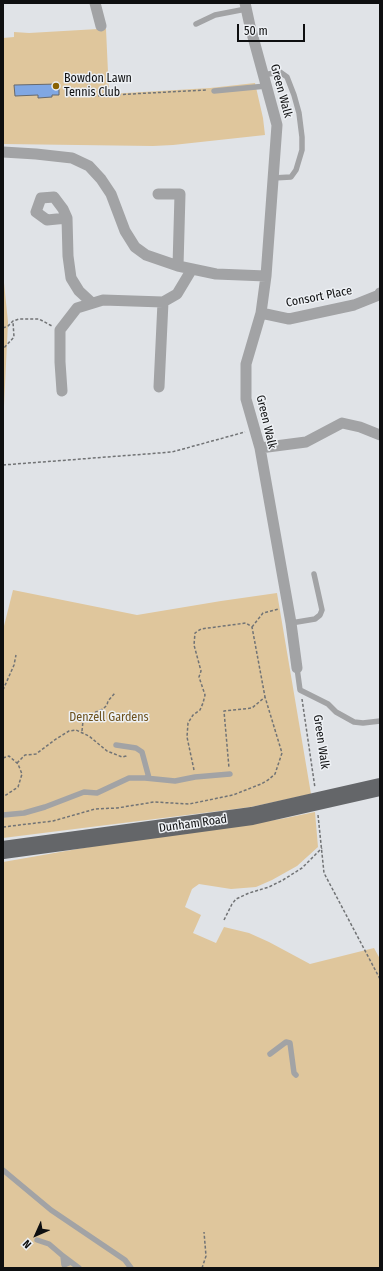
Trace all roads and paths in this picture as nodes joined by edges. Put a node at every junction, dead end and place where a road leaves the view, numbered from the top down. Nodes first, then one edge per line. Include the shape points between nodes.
1 (95, 3) edge
2 (246, 6) edge
3 (196, 24) dead end
4 (101, 26) dead end
5 (263, 75) junction
6 (266, 86) junction
7 (214, 91) joint
8 (93, 96) dead end
9 (3, 152) edge
10 (273, 178) junction
11 (158, 194) dead end
12 (67, 218) dead end
13 (178, 266) junction
14 (192, 269) junction
15 (266, 276) junction
16 (380, 294) edge
17 (163, 302) junction
18 (92, 303) junction
19 (261, 313) junction
20 (13, 321) junction
21 (3, 328) edge
22 (60, 330) junction
23 (3, 350) edge
24 (159, 387) dead end
25 (62, 391) dead end
26 (255, 430) junction
27 (380, 435) edge
28 (260, 448) junction
29 (3, 465) edge
30 (314, 574) dead end
31 (288, 606) junction
32 (291, 623) junction
33 (252, 627) junction
34 (16, 655) dead end
35 (297, 668) joint
36 (3, 690) edge
37 (300, 690) junction
38 (115, 693) dead end
39 (265, 697) junction
40 (380, 721) edge
41 (82, 732) junction
42 (116, 744) dead end
43 (128, 747) junction
44 (3, 758) edge
45 (17, 763) junction
46 (230, 774) joint
47 (195, 777) junction
48 (148, 778) junction
49 (380, 787) edge
50 (3, 797) edge
51 (317, 802) junction
52 (3, 815) edge
53 (3, 827) edge
54 (322, 848) junction
55 (3, 850) edge
56 (224, 920) dead end
57 (380, 979) edge
58 (270, 1054) dead end
59 (296, 1075) dead end
60 (3, 1170) edge
61 (204, 1232) dead end
62 (37, 1240) dead end
63 (63, 1256) junction
64 (71, 1262) junction
65 (63, 1266) edge
66 (79, 1268) edge
67 (131, 1268) edge
68 (202, 1268) edge

1 - 4 street
2 - 3 lane via 215,15
2 - 5 street, Green Walk
5 - 6 street, Green Walk
5 - 10 lane via 280,72 287,77 299,113 302,137 302,150 296,170 291,177
6 - 7 lane
6 - 10 street, Green Walk via 277,125
7 - 8 path
9 - 13 street via 72,158 89,166 111,194 125,231 135,247 146,255
10 - 15 street, Green Walk
11 - 13 street via 180,194
12 - 18 street via 70,278
13 - 14 street
14 - 15 street via 216,274
14 - 17 street via 177,294
15 - 19 street, Green Walk
16 - 19 street, Consort Place via 354,305 289,319
17 - 18 street via 103,300
17 - 24 street
18 - 22 street via 77,308
19 - 26 street, Green Walk via 246,364 246,399
20 - 21 path
20 - 22 path via 39,319
20 - 23 path via 14,337
22 - 25 street
26 - 28 street, Green Walk
26 - 29 path via 172,452
27 - 28 street via 360,427 342,424 306,442
28 - 31 street, Green Walk via 280,581
30 - 32 lane via 322,610 320,615 315,619
31 - 32 street, Green Walk
31 - 33 path via 263,613
32 - 35 street, Green Walk
33 - 39 path
33 - 47 path via 246,623 201,629 195,633 194,645 201,671 198,677 205,695 200,710 192,715 188,723 187,736
34 - 36 path
35 - 37 lane, Green Walk
37 - 40 lane via 328,704 336,712 354,722
37 - 51 path, Green Walk
38 - 41 path via 103,709 83,721
39 - 46 path via 252,708 224,711
39 - 53 path via 282,754 275,774 261,784 233,795 189,804 154,802 117,808 95,808 53,821
41 - 43 path via 107,751 122,757 126,756
41 - 45 path via 69,731 36,754 25,755
42 - 43 lane
43 - 48 lane via 142,752
44 - 45 path via 9,756
45 - 50 path via 22,774 18,787
46 - 47 lane
47 - 48 lane via 175,781
48 - 52 lane via 129,778 97,793 84,792 24,813
49 - 51 highway, Dunham Road
51 - 54 path, Green Walk
51 - 55 highway, Dunham Road via 252,816
54 - 56 path via 302,868 283,880 236,899
54 - 57 path, Green Walk via 324,873
58 - 59 lane via 286,1042 290,1043
60 - 67 lane via 51,1210 125,1260
61 - 68 path via 206,1256
62 - 63 lane via 50,1244
63 - 64 lane
63 - 65 lane
64 - 65 lane
64 - 66 lane

